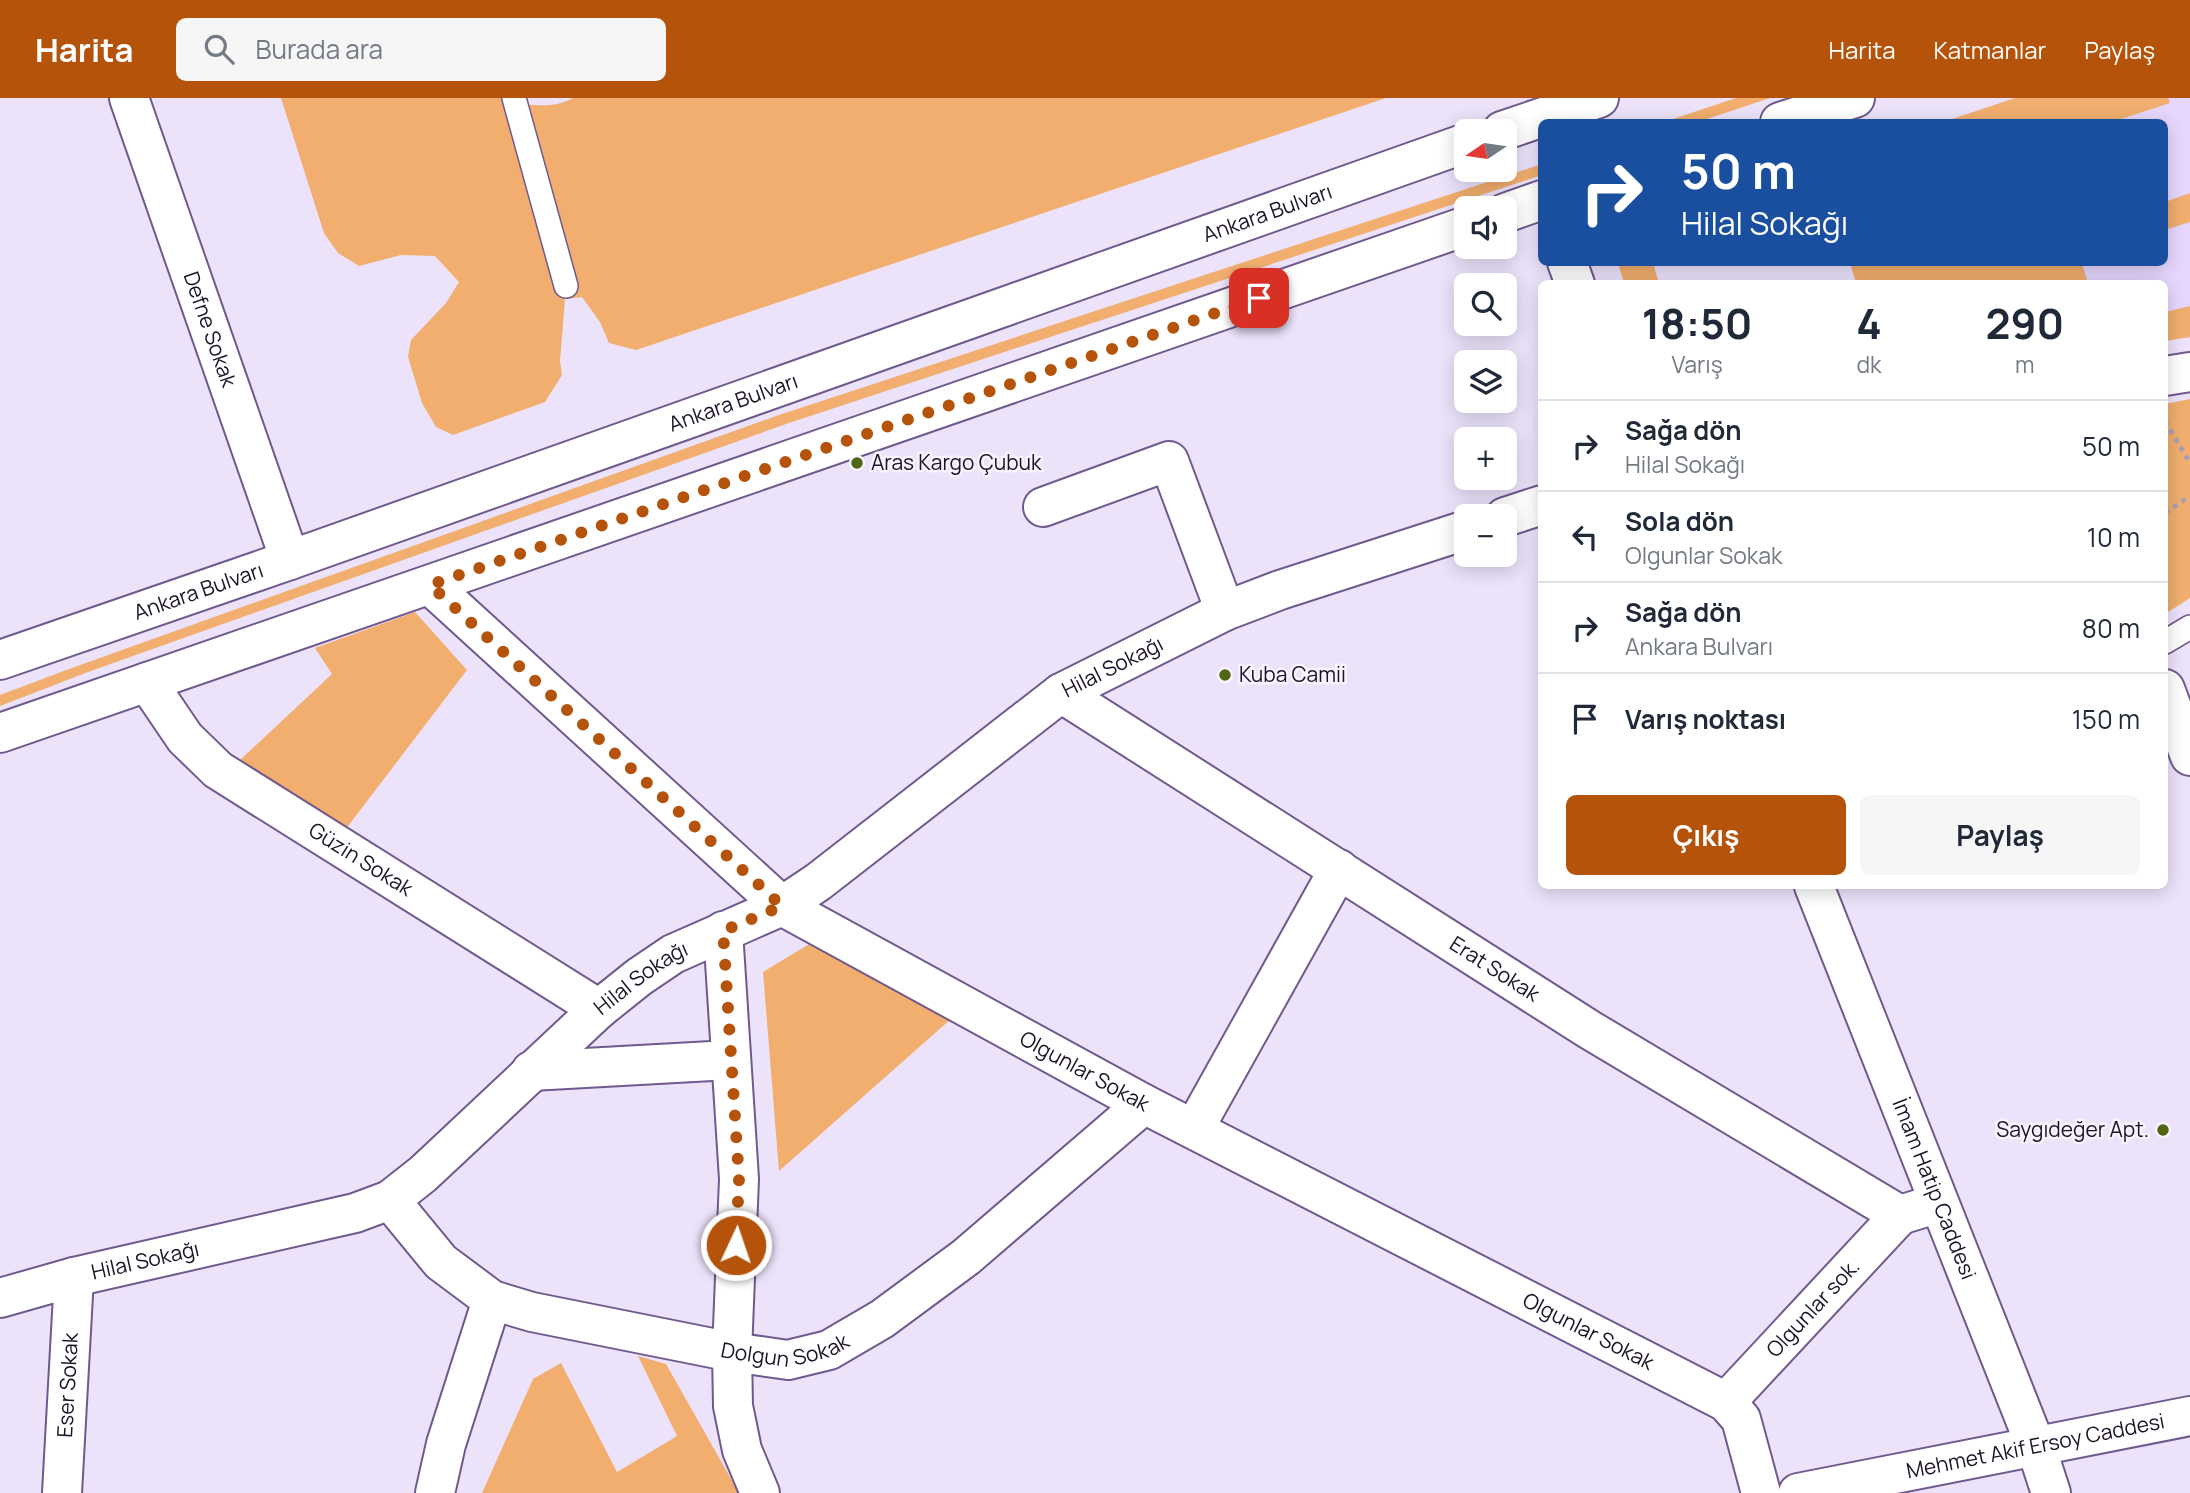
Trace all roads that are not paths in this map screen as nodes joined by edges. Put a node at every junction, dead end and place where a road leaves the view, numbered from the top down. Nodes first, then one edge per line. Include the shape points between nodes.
1 (129, 98) edge
2 (514, 98) edge
3 (1599, 98) edge
4 (1855, 98) edge
5 (1789, 119) edge
6 (1517, 126) edge
7 (1454, 147) edge
8 (1538, 202) edge
9 (1517, 209) edge
10 (1454, 230) edge
11 (566, 286) dead end
12 (2190, 372) edge
13 (2168, 376) edge
14 (1538, 506) edge
15 (1043, 507) dead end
16 (1517, 513) edge
17 (1454, 534) edge
18 (290, 560) junction
19 (430, 585) junction
20 (1225, 611) junction
21 (2190, 627) edge
22 (2168, 640) edge
23 (0, 660) edge
24 (147, 682) junction
25 (1061, 693) junction
26 (2168, 697) edge
27 (0, 733) edge
28 (2190, 756) edge
29 (1339, 869) junction
30 (1815, 889) edge
31 (782, 906) junction
32 (723, 931) junction
33 (598, 1009) junction
34 (730, 1060) junction
35 (531, 1071) junction
36 (1144, 1104) junction
37 (1194, 1129) junction
38 (390, 1200) junction
39 (1939, 1203) junction
40 (1900, 1216) junction
41 (74, 1277) junction
42 (0, 1298) edge
43 (492, 1300) junction
44 (732, 1352) junction
45 (1726, 1402) junction
46 (2190, 1416) edge
47 (2036, 1447) junction
48 (62, 1493) edge
49 (435, 1493) edge
50 (760, 1493) edge
51 (1761, 1493) edge
52 (1798, 1493) edge
53 (2051, 1493) edge

1 - 18 street, Defne Sokak
2 - 11 lane
3 - 6 street
4 - 5 street
7 - 18 street, Ankara Bulvarı
8 - 9 street
10 - 19 street
12 - 13 street
14 - 16 street
15 - 20 street via 1169,461
17 - 20 street, Hilal Sokağı
18 - 23 street, Ankara Bulvarı
19 - 24 street
19 - 31 street, Olgunlar Sokak
20 - 25 street, Hilal Sokağı
21 - 22 lane
24 - 27 street
24 - 33 street, Güzin Sokak via 185,738 218,769
25 - 29 street, Erat Sokak
25 - 31 street, Hilal Sokağı
26 - 28 street
29 - 37 street
29 - 40 street, Erat Sokak via 1590,1030
30 - 39 street, İmam Hatip Caddesi
31 - 32 street, Hilal Sokağı
31 - 36 street, Olgunlar Sokak
32 - 33 street, Hilal Sokağı via 673,954
32 - 34 street
33 - 35 street, Hilal Sokağı
34 - 35 street
34 - 44 street via 739,1179
35 - 38 street, Hilal Sokağı via 424,1174
36 - 37 street, Olgunlar Sokak
36 - 44 street, Dolgun Sokak via 966,1257 882,1319 829,1350 788,1360
37 - 45 street, Olgunlar Sokak
38 - 41 street, Hilal Sokağı via 355,1213
38 - 43 street, Dolgun Sokak via 441,1262
39 - 40 street
39 - 47 street, İmam Hatip Caddesi
40 - 45 street, Olgunlar sok.
41 - 42 street, Hilal Sokağı
41 - 48 street, Eser Sokak
43 - 44 street, Dolgun Sokak
43 - 49 street
44 - 50 street via 741,1450
45 - 51 street via 1741,1419
46 - 47 street, Mehmet Akif Ersoy Caddesi
47 - 52 street, Mehmet Akif Ersoy Caddesi
47 - 53 street, İmam Hatip Caddesi

